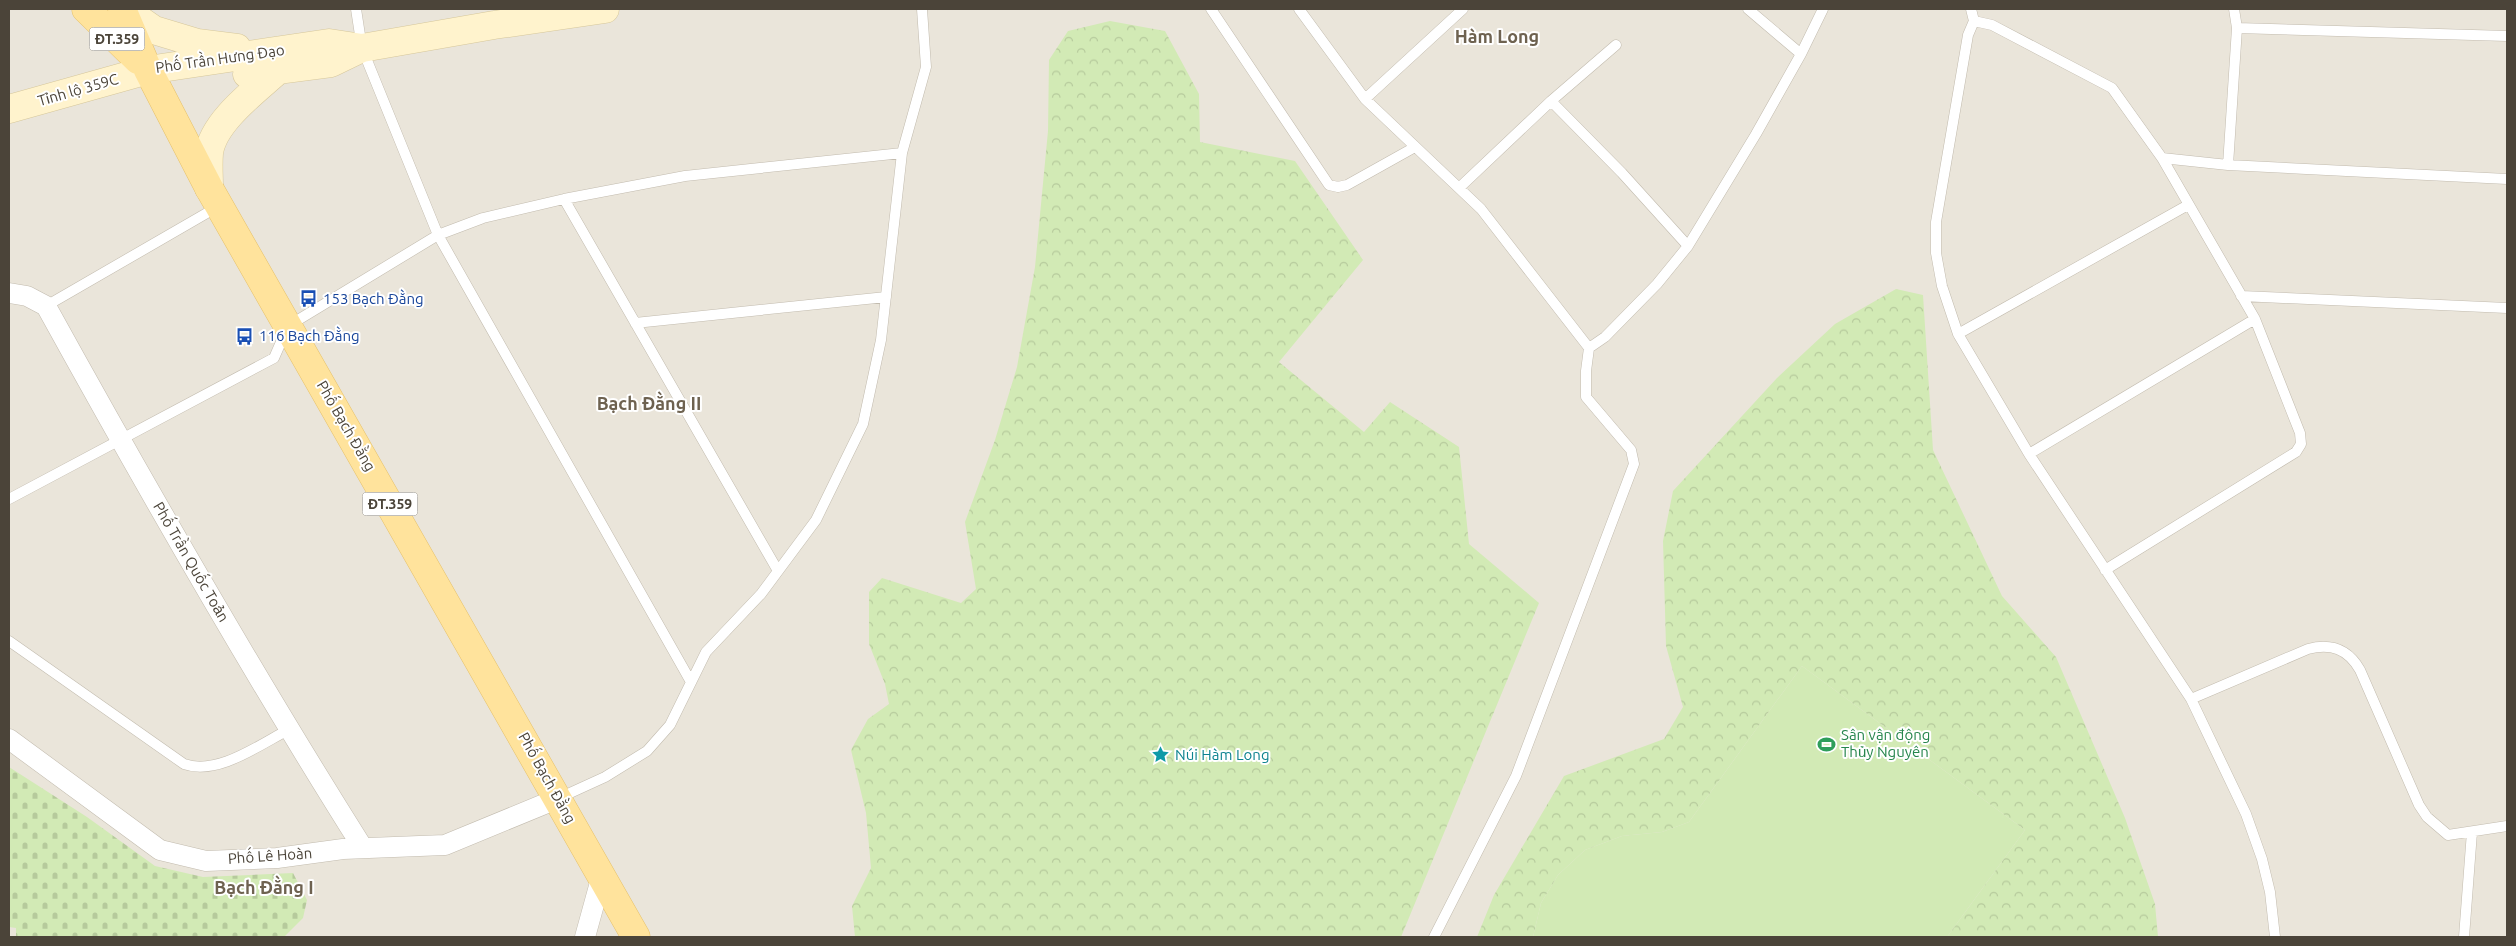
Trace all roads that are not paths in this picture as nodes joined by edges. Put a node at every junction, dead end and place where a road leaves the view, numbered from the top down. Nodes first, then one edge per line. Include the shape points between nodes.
1 (86, 9) edge
2 (123, 9) edge
3 (356, 9) edge
4 (605, 9) edge
5 (922, 9) edge
6 (1211, 9) edge
7 (1299, 9) edge
8 (1463, 9) edge
9 (1748, 9) edge
10 (1823, 9) edge
11 (1971, 9) edge
12 (2234, 9) edge
13 (1974, 21) junction
14 (2236, 28) junction
15 (2507, 36) edge
16 (1616, 45) dead end
17 (362, 48) junction
18 (1801, 54) junction
19 (273, 62) junction
20 (148, 70) junction
21 (1365, 98) junction
22 (1551, 101) junction
23 (9, 110) edge
24 (1415, 147) junction
25 (902, 154) junction
26 (2162, 158) junction
27 (2228, 165) junction
28 (2507, 179) edge
29 (1459, 188) junction
30 (214, 197) junction
31 (564, 199) junction
32 (2188, 205) junction
33 (438, 235) junction
34 (1688, 246) junction
35 (9, 293) edge
36 (2241, 296) junction
37 (886, 297) junction
38 (46, 306) junction
39 (2507, 308) edge
40 (2255, 319) junction
41 (636, 323) junction
42 (288, 326) junction
43 (1958, 334) junction
44 (1590, 348) junction
45 (119, 439) junction
46 (2029, 454) junction
47 (9, 499) edge
48 (2105, 570) junction
49 (778, 571) junction
50 (9, 641) edge
51 (691, 682) junction
52 (2191, 699) junction
53 (288, 730) junction
54 (9, 739) edge
55 (559, 798) junction
56 (2507, 826) edge
57 (2472, 832) junction
58 (363, 848) junction
59 (601, 878) junction
60 (585, 937) edge
61 (636, 937) edge
62 (1434, 937) edge
63 (2275, 937) edge
64 (2464, 937) edge

1 - 20 main road, ĐT.359
2 - 19 street via 154,30
2 - 20 main road, ĐT.359
3 - 17 lane
4 - 17 street, Phố Trần Hưng Đạo
5 - 25 lane via 926,67
6 - 24 lane via 1329,185 1347,185
7 - 21 lane
8 - 21 lane
9 - 18 lane
10 - 18 lane
11 - 13 lane
12 - 14 lane
13 - 26 lane via 1992,25 2112,88
13 - 43 lane via 1968,35 1936,222 1936,253 1942,286
14 - 15 lane
14 - 27 lane
16 - 22 lane
17 - 19 street, Phố Trần Hưng Đạo via 332,63
17 - 33 lane
18 - 34 lane
19 - 20 street, Phố Trần Hưng Đạo via 190,82
19 - 30 street via 217,131 209,152
20 - 23 street, Tỉnh lộ 359C
20 - 30 main road, Phố Bạch Đằng / ĐT.359
21 - 24 lane
22 - 29 lane
22 - 34 lane
24 - 29 lane
25 - 31 lane via 685,176
25 - 37 lane
26 - 27 lane
26 - 32 lane
27 - 28 lane
29 - 44 lane via 1480,209
30 - 38 lane
30 - 42 main road, Phố Bạch Đằng / ĐT.359
31 - 33 lane via 483,218
31 - 41 lane
32 - 36 lane
32 - 43 lane
33 - 42 lane
33 - 51 lane
34 - 44 lane via 1657,284
35 - 38 street via 27,296
36 - 39 lane
36 - 40 lane
37 - 41 lane
37 - 49 lane via 881,340 863,424 816,520
38 - 45 street, Phố Trần Quốc Toản
40 - 46 lane
40 - 48 lane via 2300,433 2301,444 2296,452
41 - 49 lane
42 - 45 lane via 274,358
42 - 55 main road, Phố Bạch Đằng / ĐT.359
43 - 46 lane
44 - 62 lane via 1586,397 1631,450 1634,464 1516,776
45 - 47 lane
45 - 53 street, Phố Trần Quốc Toản
46 - 48 lane
48 - 52 lane
49 - 51 lane via 761,594 706,652
50 - 53 lane via 184,764 193,767 221,764
51 - 55 lane via 670,725 646,751 605,777
52 - 57 lane via 2308,649 2338,648 2354,660 2360,670 2427,818 2448,835
52 - 63 lane via 2246,814 2262,859
53 - 58 street, Phố Trần Quốc Toản
54 - 58 street, Phố Lê Hoàn via 160,850 206,861 277,858
55 - 58 street, Phố Lê Hoàn via 445,845 432,848
55 - 59 main road, Phố Bạch Đằng / ĐT.359
56 - 57 lane
57 - 64 lane
59 - 60 street
59 - 61 main road, Phố Bạch Đằng / ĐT.359

